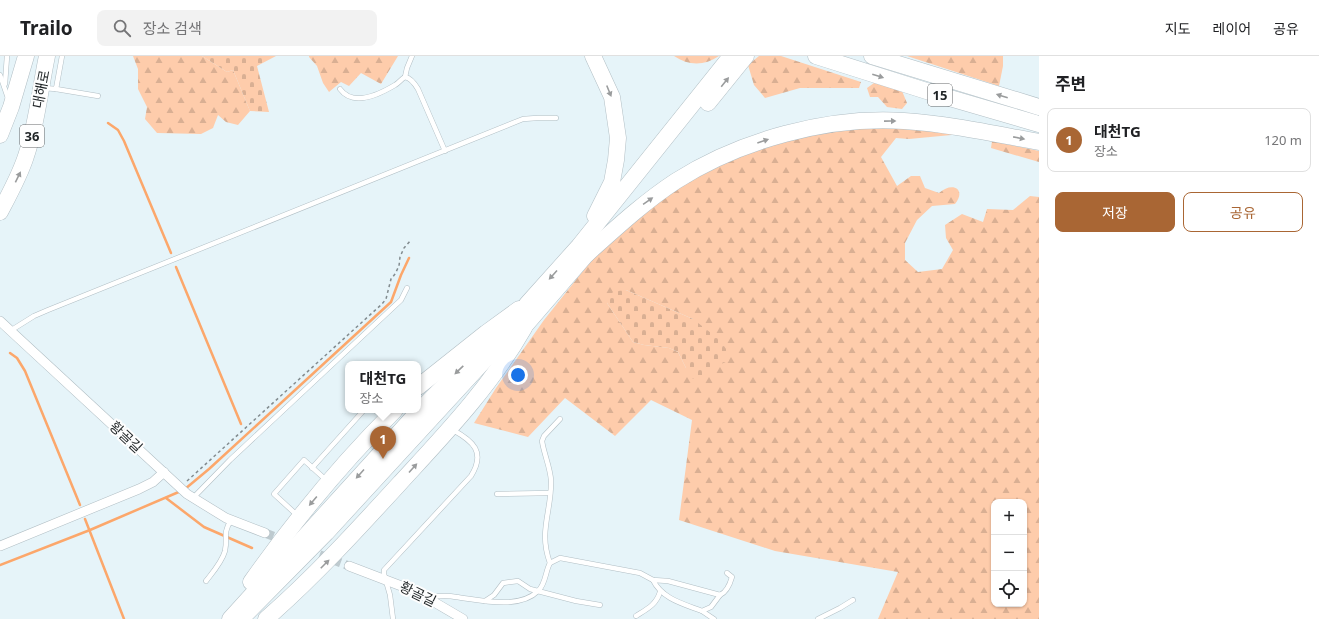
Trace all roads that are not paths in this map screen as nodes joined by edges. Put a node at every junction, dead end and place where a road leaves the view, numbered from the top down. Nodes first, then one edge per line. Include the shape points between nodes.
1 (7, 56) edge
2 (26, 56) edge
3 (47, 56) edge
4 (62, 56) edge
5 (412, 56) edge
6 (593, 56) edge
7 (731, 56) edge
8 (746, 56) edge
9 (816, 56) edge
10 (872, 56) edge
11 (0, 75) edge
12 (405, 77) junction
13 (4, 86) junction
14 (48, 88) junction
15 (340, 89) dead end
16 (98, 96) dead end
17 (11, 107) junction
18 (1039, 107) edge
19 (556, 118) dead end
20 (1039, 124) edge
21 (0, 135) edge
22 (1039, 142) edge
23 (445, 151) junction
24 (0, 212) edge
25 (583, 250) junction
26 (407, 288) dead end
27 (527, 304) junction
28 (0, 321) edge
29 (525, 326) junction
30 (10, 331) junction
31 (421, 385) edge
32 (421, 408) edge
33 (361, 413) edge
34 (385, 413) edge
35 (417, 413) edge
36 (560, 419) dead end
37 (450, 428) junction
38 (312, 468) junction
39 (164, 472) junction
40 (329, 483) junction
41 (550, 493) junction
42 (497, 494) dead end
43 (190, 496) junction
44 (299, 517) junction
45 (231, 520) junction
46 (265, 533) tunnel mouth
47 (0, 546) edge
48 (550, 563) junction
49 (348, 566) tunnel mouth
50 (727, 573) dead end
51 (385, 579) junction
52 (653, 580) junction
53 (206, 581) dead end
54 (539, 591) junction
55 (660, 592) junction
56 (720, 595) junction
57 (427, 597) junction
58 (854, 600) dead end
59 (485, 601) junction
60 (600, 605) dead end
61 (702, 611) junction
62 (636, 616) dead end
63 (224, 619) edge
64 (230, 619) edge
65 (241, 619) edge
66 (256, 619) edge
67 (266, 619) edge
68 (393, 619) edge
69 (463, 619) edge
70 (714, 619) edge
71 (818, 619) edge

1 - 13 lane
2 - 17 highway, 대해로 / 36
3 - 14 highway, 대해로 / 36
4 - 14 lane
5 - 12 lane
6 -> 25 highway via 612,97 618,138 612,182
7 - 25 highway via 641,170
25 -> 8 highway
9 -> 20 highway, 15
18 -> 10 highway, 15
11 - 13 lane
12 - 15 lane via 384,91 367,97 347,97
12 - 23 lane via 412,80 418,89
13 - 17 lane
14 - 16 lane
24 -> 14 highway, 대해로 / 36 via 21,171
17 - 21 highway, 대해로 / 36
19 - 23 lane via 528,118
25 -> 22 highway via 676,181 712,160 779,135 822,126 904,121 950,126
23 - 30 lane via 48,310
25 -> 27 highway
25 - 29 highway
26 - 43 lane via 401,300
27 - 31 highway
27 -> 32 highway
27 - 65 highway via 494,350 326,533
28 - 30 street, 황골길
29 - 37 highway via 509,354
29 - 66 highway via 439,423
30 - 39 street, 황골길
33 - 38 lane
34 - 40 highway
35 -> 64 highway
36 - 41 lane via 542,441 551,480
37 - 51 lane via 469,440 476,448 477,462 474,471 390,562 384,570
67 -> 37 highway via 337,552
38 - 40 lane
38 - 44 lane via 304,460 274,494
39 - 43 street, 황골길
39 - 47 street via 153,482 139,489
40 -> 44 highway
41 - 42 lane
41 - 48 lane via 545,540
43 - 45 street, 황골길
44 - 63 highway
45 - 46 street, 황골길
45 - 53 lane via 225,536 223,555
48 - 52 lane via 560,558 569,559 640,573
48 - 54 lane
49 - 51 street, 황골길
50 - 56 lane via 732,577 731,582 724,594
51 - 57 street, 황골길
51 - 68 lane
52 - 55 lane
52 - 56 lane via 668,581
54 - 59 lane via 531,596 504,603
54 - 59 lane via 518,581 503,583 494,595
54 - 60 lane
55 - 61 lane
55 - 62 lane via 656,602
56 - 61 lane via 711,607
57 - 59 lane via 445,596
57 - 69 street, 황골길
58 - 71 lane
61 - 70 lane

